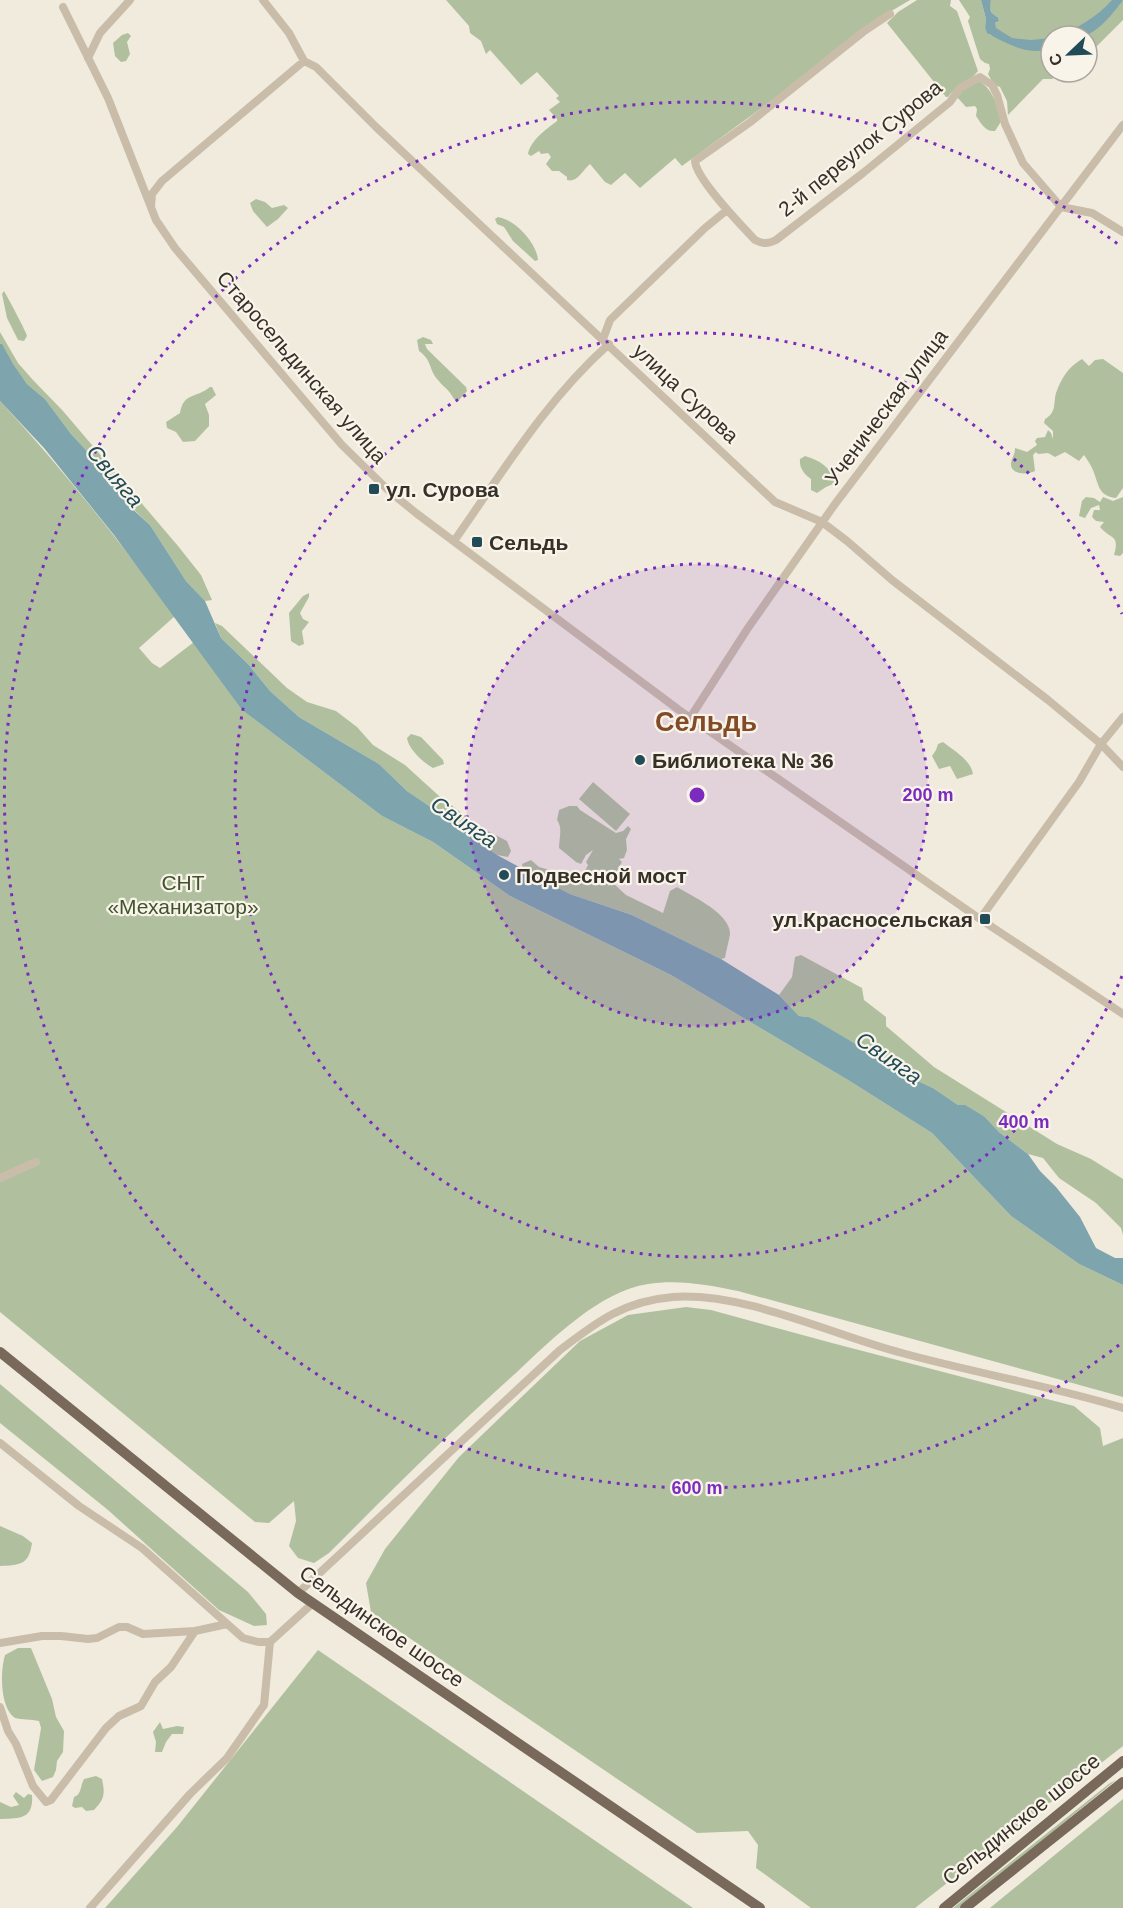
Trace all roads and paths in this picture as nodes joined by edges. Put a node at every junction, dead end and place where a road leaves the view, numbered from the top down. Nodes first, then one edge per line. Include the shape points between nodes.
1 (130, 0) edge
2 (263, 0) edge
3 (63, 7) dead end
4 (890, 14) dead end
5 (88, 58) junction
6 (304, 61) junction
7 (1123, 125) edge
8 (1061, 207) junction
9 (151, 209) junction
10 (727, 210) junction
11 (1123, 232) edge
12 (606, 341) junction
13 (822, 522) junction
14 (454, 542) junction
15 (1123, 717) edge
16 (690, 718) junction
17 (1101, 744) junction
18 (1112, 755) junction
19 (1089, 764) junction
20 (1123, 767) edge
21 (980, 919) junction
22 (1123, 1014) edge
23 (36, 1162) dead end
24 (0, 1178) edge
25 (0, 1352) edge
26 (1123, 1408) edge
27 (0, 1443) edge
28 (298, 1593) junction
29 (313, 1603) junction
30 (227, 1624) junction
31 (195, 1631) junction
32 (270, 1642) junction
33 (1, 1644) edge
34 (0, 1707) edge
35 (1123, 1761) edge
36 (1123, 1770) edge
37 (1123, 1782) edge
38 (1091, 1785) junction
39 (90, 1908) edge
40 (760, 1908) edge
41 (944, 1908) edge
42 (965, 1908) edge

1 - 5 street via 104,27
2 - 6 street, улица Сурова via 286,27
3 - 5 street, Старосельдинская улица
4 - 10 street via 694,161
5 - 9 street, Старосельдинская улица via 108,98
6 - 9 street via 162,181 152,194
6 - 12 street, улица Сурова via 316,67
7 - 8 street, Ученическая улица
8 - 10 street, 2-й переулок Сурова via 1023,163 1005,124 998,95 980,77 960,88 950,102 776,240 755,240
8 - 11 street via 1092,213
8 - 13 street, Ученическая улица
9 - 14 street, Старосельдинская улица via 175,248 342,445 388,491
10 - 12 street via 610,320
12 - 13 street, улица Сурова via 775,502
12 - 14 street via 555,400
13 - 16 street, Ученическая улица via 747,627
13 - 17 street, улица Сурова
14 - 16 street, Старосельдинская улица
15 - 17 street
16 - 21 street, Старосельдинская улица
17 - 18 street, улица Сурова
17 - 19 street
18 - 19 street
18 - 20 street, улица Сурова
19 - 21 street
21 - 22 street, Старосельдинская улица
23 - 24 street
25 - 28 main road, Сельдинское шоссе
26 - 28 street via 900,1353 744,1304 675,1297 646,1301 615,1311 560,1350
27 - 30 street via 79,1506 142,1548
28 - 29 main road, Сельдинское шоссе
29 - 32 street
29 - 40 main road, Сельдинское шоссе
30 - 31 street
30 - 32 street via 243,1638
31 - 33 street via 143,1634 119,1627 97,1638 42,1636
31 - 34 street via 141,1706 119,1716 106,1728 46,1802 33,1786
32 - 39 street via 264,1706 227,1758 190,1794
35 - 38 main road, Сельдинское шоссе
36 - 38 main road
37 - 42 main road, Сельдинское шоссе
38 - 41 main road, Сельдинское шоссе

